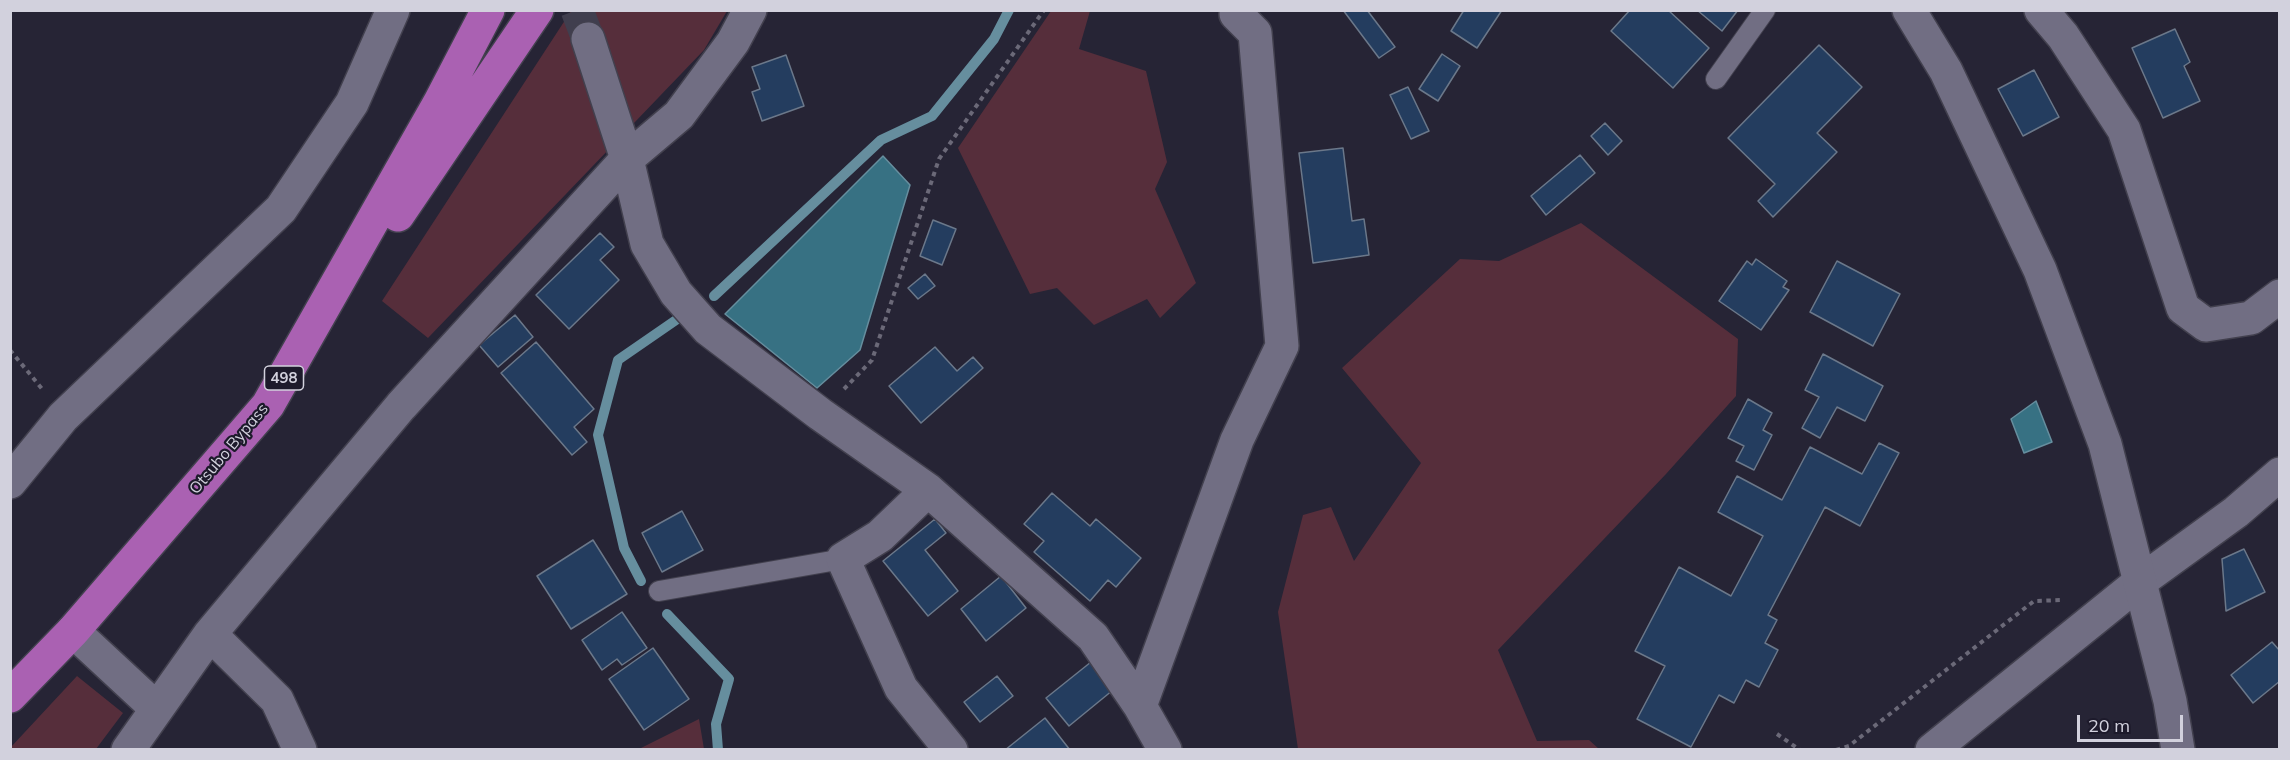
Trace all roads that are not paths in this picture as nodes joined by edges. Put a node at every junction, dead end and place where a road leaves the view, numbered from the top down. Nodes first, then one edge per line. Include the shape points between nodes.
1 (393, 10) edge
2 (488, 10) edge
3 (537, 10) edge
4 (750, 10) edge
5 (1765, 10) edge
6 (1909, 10) edge
7 (2041, 10) edge
8 (1236, 14) dead end
9 (588, 39) tunnel mouth
10 (1716, 80) dead end
11 (627, 159) junction
12 (2280, 296) edge
13 (268, 405) junction
14 (2280, 474) edge
15 (10, 482) edge
16 (928, 490) junction
17 (843, 559) junction
18 (2141, 581) junction
19 (659, 591) dead end
20 (73, 632) junction
21 (210, 634) junction
22 (10, 696) edge
23 (1140, 706) junction
24 (158, 709) junction
25 (129, 750) edge
26 (300, 750) edge
27 (951, 750) edge
28 (1165, 750) edge
29 (1932, 750) edge
30 (2178, 750) edge

1 - 15 street via 352,103 281,209 63,417
2 - 13 highway, Otsubo Bypass / 498
3 - 13 highway
4 - 11 street via 733,42 679,115
5 - 10 lane
6 - 18 street via 1946,71 2040,270 2105,444
7 - 12 street via 2063,36 2124,130 2183,308 2206,325 2251,318
8 - 23 street via 1255,33 1282,346 1237,440
9 - 11 street
11 - 16 street via 647,244 676,293 708,329
11 - 21 street via 401,406
13 - 20 highway, Otsubo Bypass / 498
14 - 18 street via 2236,512
16 - 17 street via 880,536
16 - 23 street via 1093,637
17 - 19 lane
17 - 27 street via 901,688
18 - 29 street
18 - 30 street
20 - 22 highway, Otsubo Bypass / 498
20 - 24 street
21 - 24 street
21 - 26 street via 277,700
23 - 28 street
24 - 25 street

